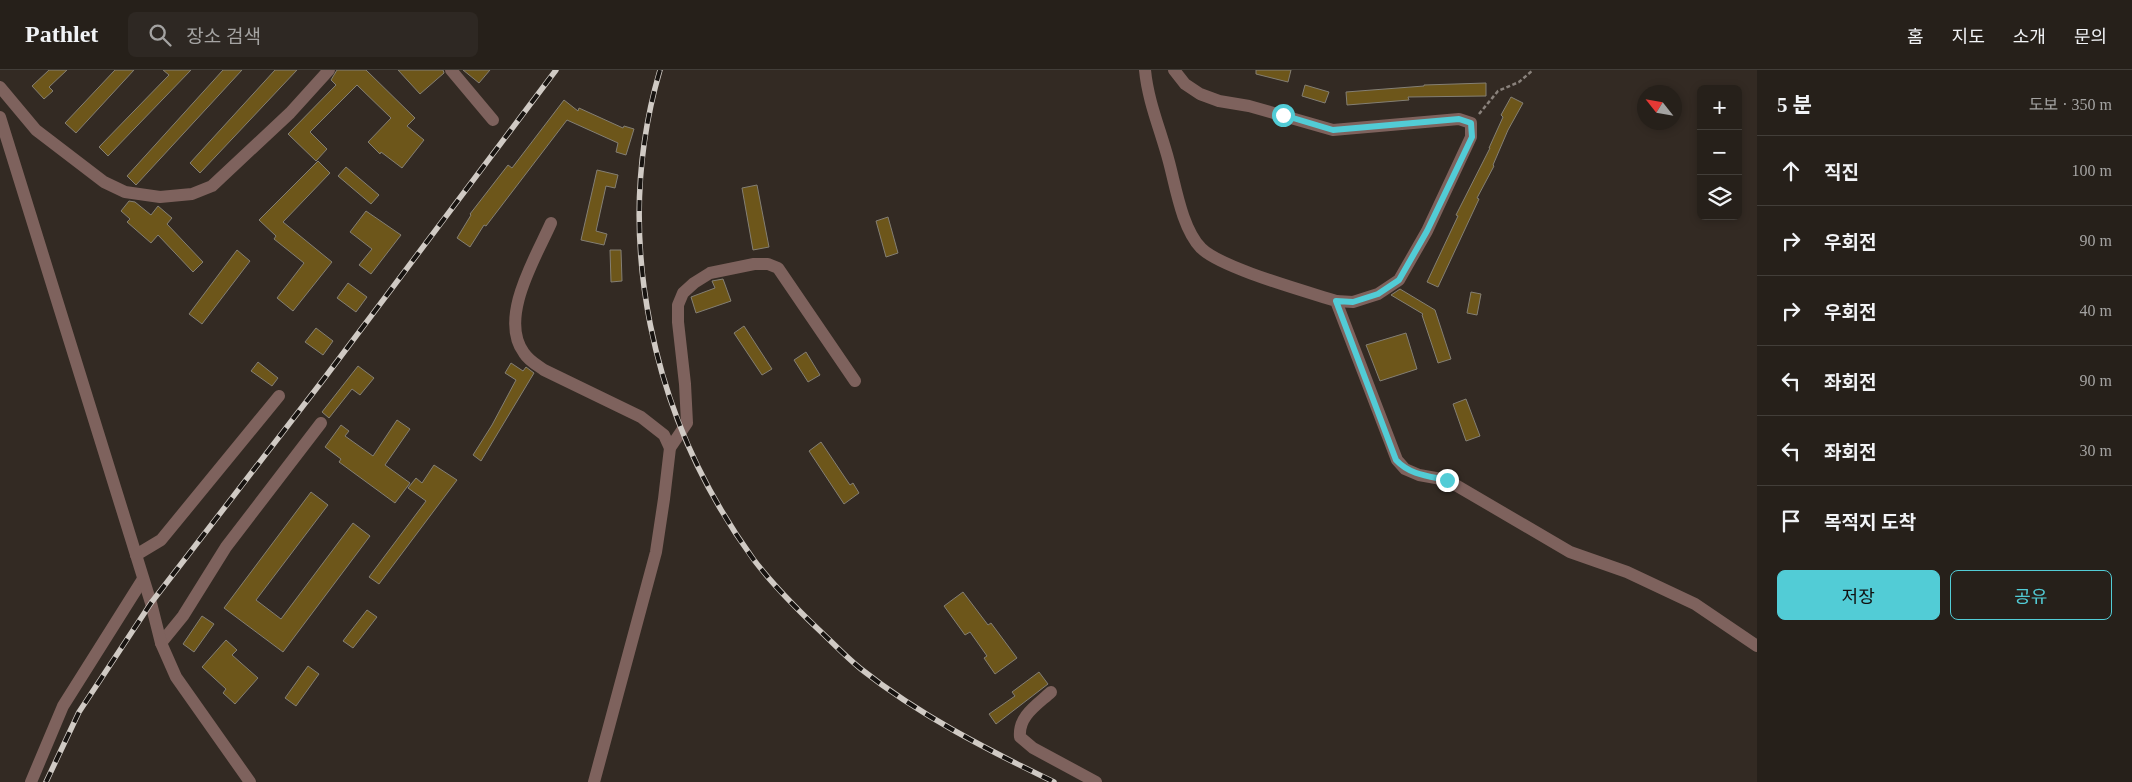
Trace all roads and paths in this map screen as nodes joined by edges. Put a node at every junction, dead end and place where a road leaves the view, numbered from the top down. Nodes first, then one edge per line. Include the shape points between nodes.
1 (330, 70) edge
2 (452, 70) edge
3 (1145, 70) edge
4 (1174, 70) edge
5 (1533, 70) edge
6 (0, 87) edge
7 (0, 117) edge
8 (493, 120) dead end
9 (1471, 123) junction
10 (551, 223) dead end
11 (1336, 301) junction
12 (855, 381) dead end
13 (279, 396) dead end
14 (321, 423) dead end
15 (670, 448) junction
16 (136, 555) junction
17 (143, 579) junction
18 (161, 643) junction
19 (1757, 646) edge
20 (1051, 692) dead end
21 (31, 782) edge
22 (250, 782) edge
23 (594, 782) edge
24 (1096, 782) edge

1 - 6 street via 290,113 212,186 192,194 160,197 125,192 104,182 36,130
2 - 8 street
3 - 11 street via 1147,93 1176,192 1191,234 1201,248 1242,269
4 - 9 street via 1185,84 1213,99 1266,110 1333,130 1459,119
5 - 9 path via 1519,82 1498,91
7 - 16 street
9 - 11 street via 1472,137 1427,231 1399,280 1378,294 1353,302
10 - 15 street via 520,292 515,318 516,335 523,352 544,370 641,417 664,435
11 - 19 street via 1396,460 1405,469 1447,480 1570,552 1627,572 1695,604
12 - 15 street via 778,268 754,264 710,273 683,294 678,305 687,422
13 - 16 street via 160,540
14 - 18 street via 226,547
15 - 23 street via 656,552
16 - 17 street
17 - 18 street
17 - 21 street via 63,706
18 - 22 street via 176,677
20 - 24 street via 1024,717 1019,728 1020,738

